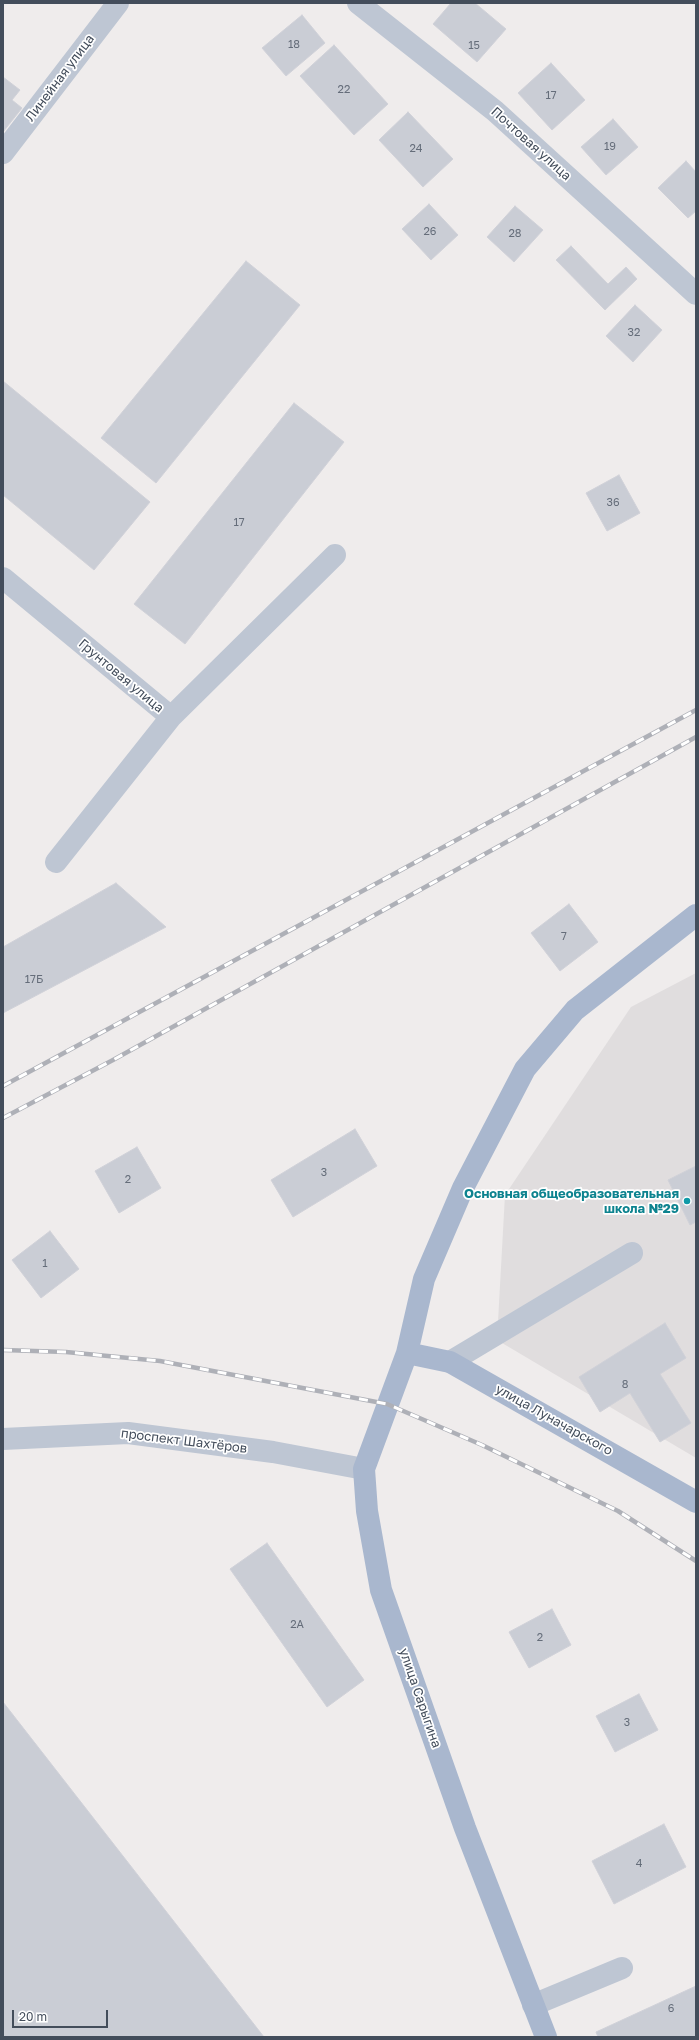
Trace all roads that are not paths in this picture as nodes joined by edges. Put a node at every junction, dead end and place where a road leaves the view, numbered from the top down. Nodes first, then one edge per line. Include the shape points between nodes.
1 (118, 3) edge
2 (358, 3) edge
3 (3, 153) edge
4 (696, 294) edge
5 (335, 555) dead end
6 (3, 578) edge
7 (171, 717) junction
8 (56, 862) dead end
9 (696, 915) edge
10 (632, 1252) dead end
11 (407, 1353) junction
12 (450, 1362) junction
13 (3, 1439) edge
14 (364, 1469) junction
15 (696, 1502) edge
16 (622, 1968) dead end
17 (534, 2005) junction
18 (546, 2037) edge

1 - 3 street, Линейная улица
2 - 4 street, Почтовая улица via 495,111
5 - 7 street
6 - 7 street, Грунтовая улица
7 - 8 street, Грунтовая улица
9 - 11 main road, улица Сарыгина via 575,1010 525,1069 463,1188 424,1279
10 - 12 street
11 - 12 main road, улица Луначарского
11 - 14 main road, улица Сарыгина
12 - 15 main road, улица Луначарского
13 - 14 street, проспект Шахтёров via 128,1433 272,1452
14 - 17 main road, улица Сарыгина via 367,1511 381,1590 465,1828
16 - 17 street
17 - 18 main road, улица Сарыгина

